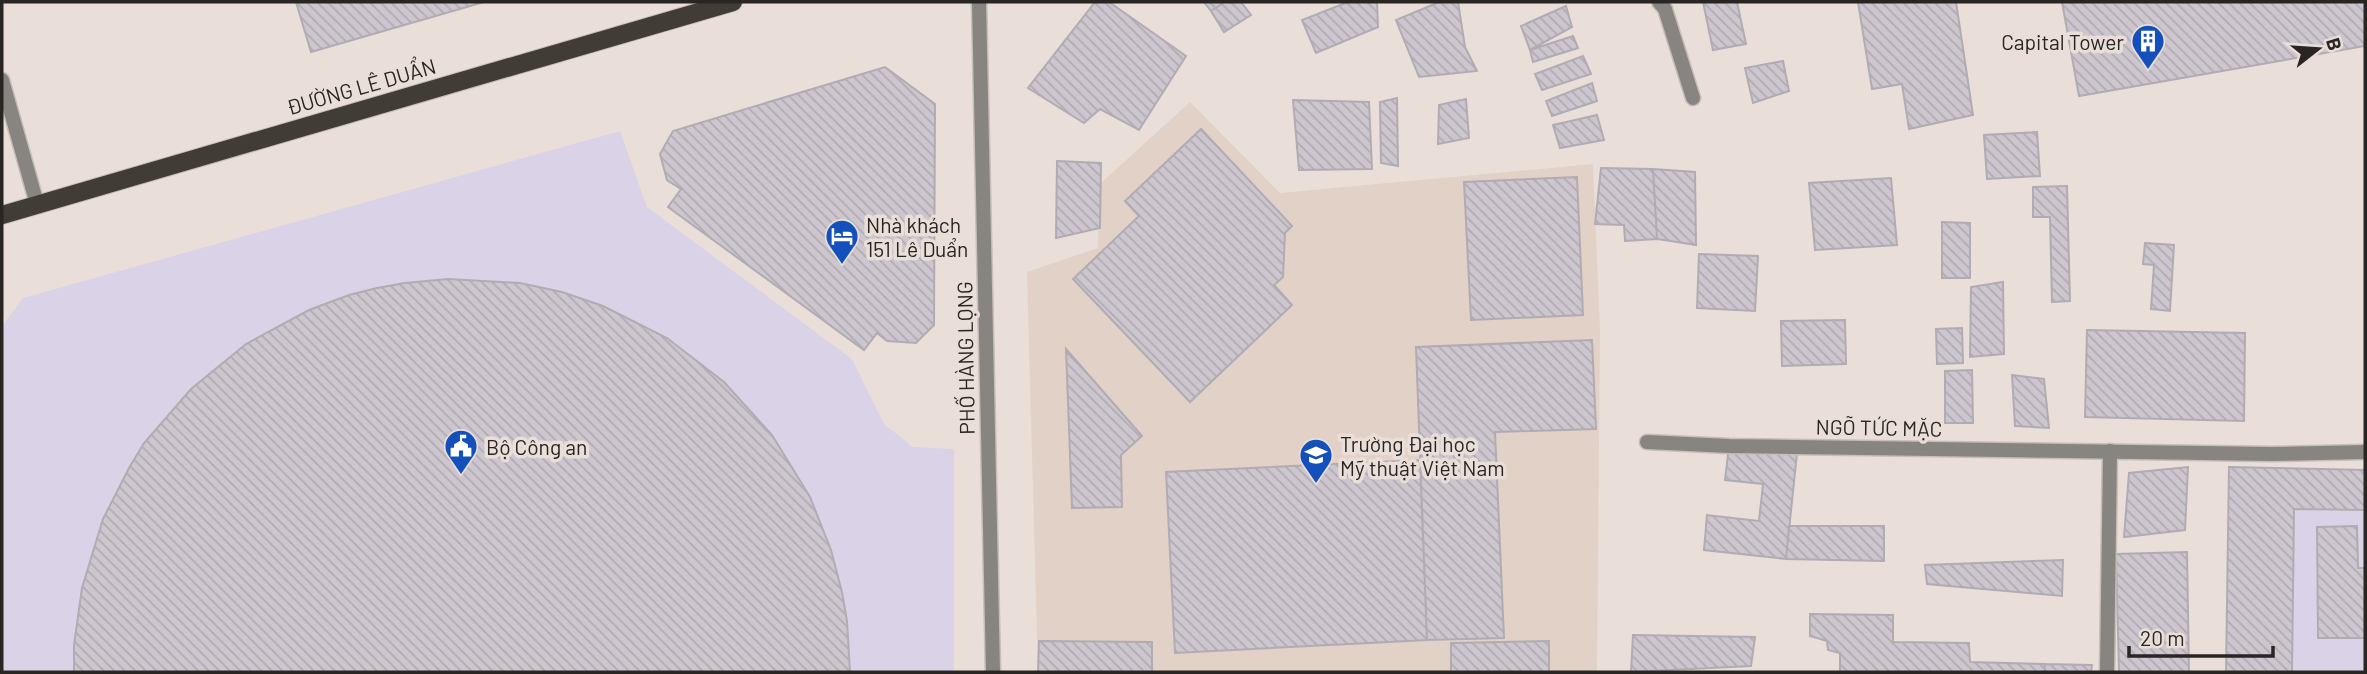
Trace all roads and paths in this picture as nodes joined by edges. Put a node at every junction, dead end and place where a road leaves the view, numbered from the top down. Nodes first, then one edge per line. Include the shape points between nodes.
1 (733, 2) edge
2 (979, 2) edge
3 (1659, 2) edge
4 (2, 80) edge
5 (1693, 98) dead end
6 (37, 204) junction
7 (2, 215) edge
8 (1647, 442) dead end
9 (2110, 451) junction
10 (2365, 452) edge
11 (993, 672) edge
12 (2107, 672) edge

1 - 6 main road, ĐƯỜNG LÊ DUẨN
2 - 11 street, PHỐ HÀNG LỌNG
3 - 5 street
4 - 6 street
6 - 7 main road, ĐƯỜNG LÊ DUẨN
8 - 9 street, NGÕ TỨC MẶC
9 - 10 street, NGÕ TỨC MẶC
9 - 12 street

